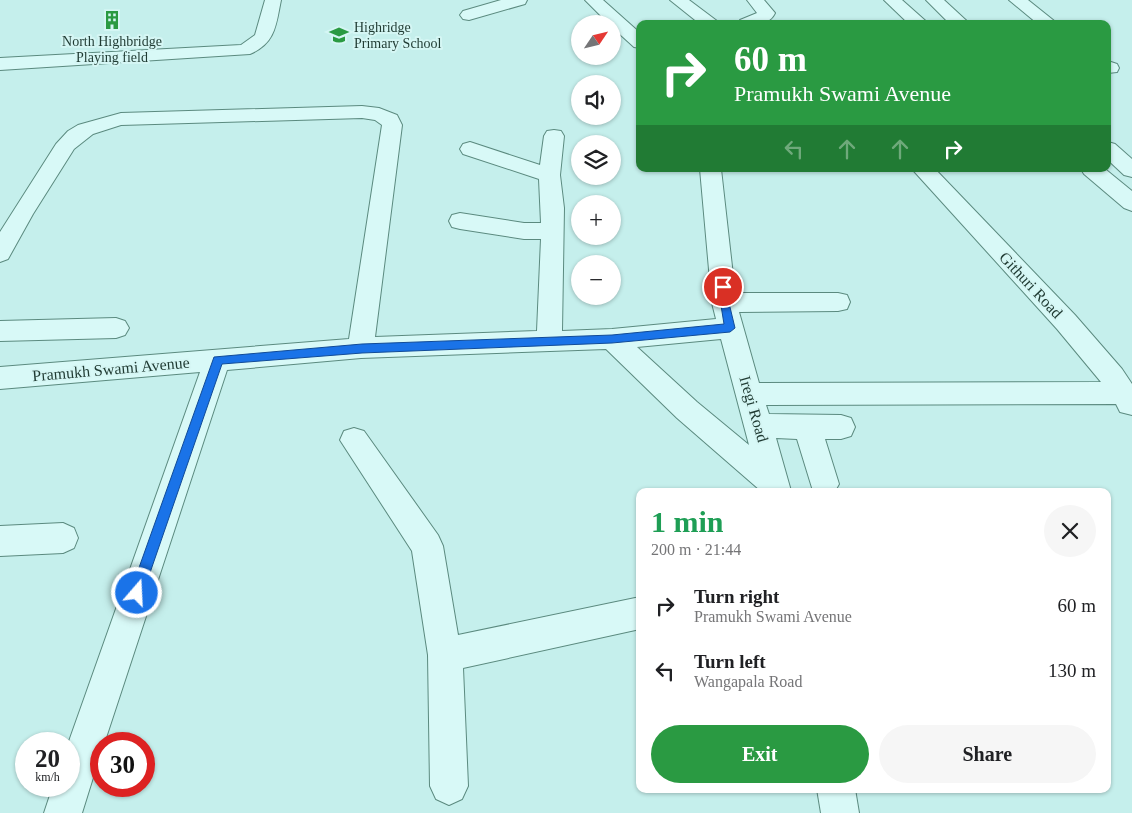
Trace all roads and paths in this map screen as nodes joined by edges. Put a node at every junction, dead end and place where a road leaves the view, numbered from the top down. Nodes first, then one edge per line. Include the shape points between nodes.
1 (273, 0) edge
2 (519, 0) edge
3 (593, 0) edge
4 (678, 0) edge
5 (755, 0) edge
6 (892, 0) edge
7 (934, 0) edge
8 (1017, 0) edge
9 (469, 14) dead end
10 (706, 20) edge
11 (756, 20) edge
12 (915, 20) edge
13 (956, 20) edge
14 (1044, 20) edge
15 (636, 39) edge
16 (0, 64) edge
17 (554, 136) dead end
18 (470, 149) dead end
19 (1111, 152) edge
20 (1132, 170) edge
21 (711, 172) edge
22 (926, 172) edge
23 (1096, 172) edge
24 (549, 174) junction
25 (1132, 203) edge
26 (460, 221) dead end
27 (552, 231) junction
28 (0, 253) edge
29 (838, 302) dead end
30 (727, 316) junction
31 (116, 328) dead end
32 (0, 331) edge
33 (612, 339) junction
34 (549, 342) junction
35 (362, 348) junction
36 (218, 360) junction
37 (0, 378) edge
38 (750, 394) junction
39 (1127, 401) edge
40 (758, 426) junction
41 (841, 427) dead end
42 (808, 428) junction
43 (354, 440) dead end
44 (824, 484) dead end
45 (776, 488) edge
46 (63, 538) dead end
47 (0, 541) edge
48 (636, 615) edge
49 (445, 655) junction
50 (449, 786) dead end
51 (837, 793) edge
52 (64, 813) edge
53 (840, 813) edge

1 - 16 street via 263,39 244,50
2 - 9 street
3 - 15 street
4 - 10 street
5 - 11 street via 766,13
6 - 12 street
7 - 13 street
8 - 14 street
17 - 24 street
18 - 24 street
19 - 20 street
21 - 30 street, Iregi Road
22 - 39 street, Githuri Road via 1066,322 1113,377
23 - 25 street
24 - 27 street
26 - 27 street via 524,231
27 - 34 street
28 - 35 street via 15,223 73,137 103,122 321,113 378,114 390,119 392,125
29 - 30 street, Pramukh Swami Avenue
30 - 33 street, Pramukh Swami Avenue
30 - 38 street, Iregi Road
31 - 32 street
33 - 34 street, Pramukh Swami Avenue
33 - 45 street
34 - 35 street, Pramukh Swami Avenue
35 - 36 street, Pramukh Swami Avenue
36 - 37 street, Pramukh Swami Avenue
36 - 52 street
38 - 39 street
38 - 40 street, Iregi Road
40 - 42 street
40 - 45 street, Iregi Road
41 - 42 street
42 - 44 street
43 - 49 street via 427,546
46 - 47 street
48 - 49 street
49 - 50 street
51 - 53 street

